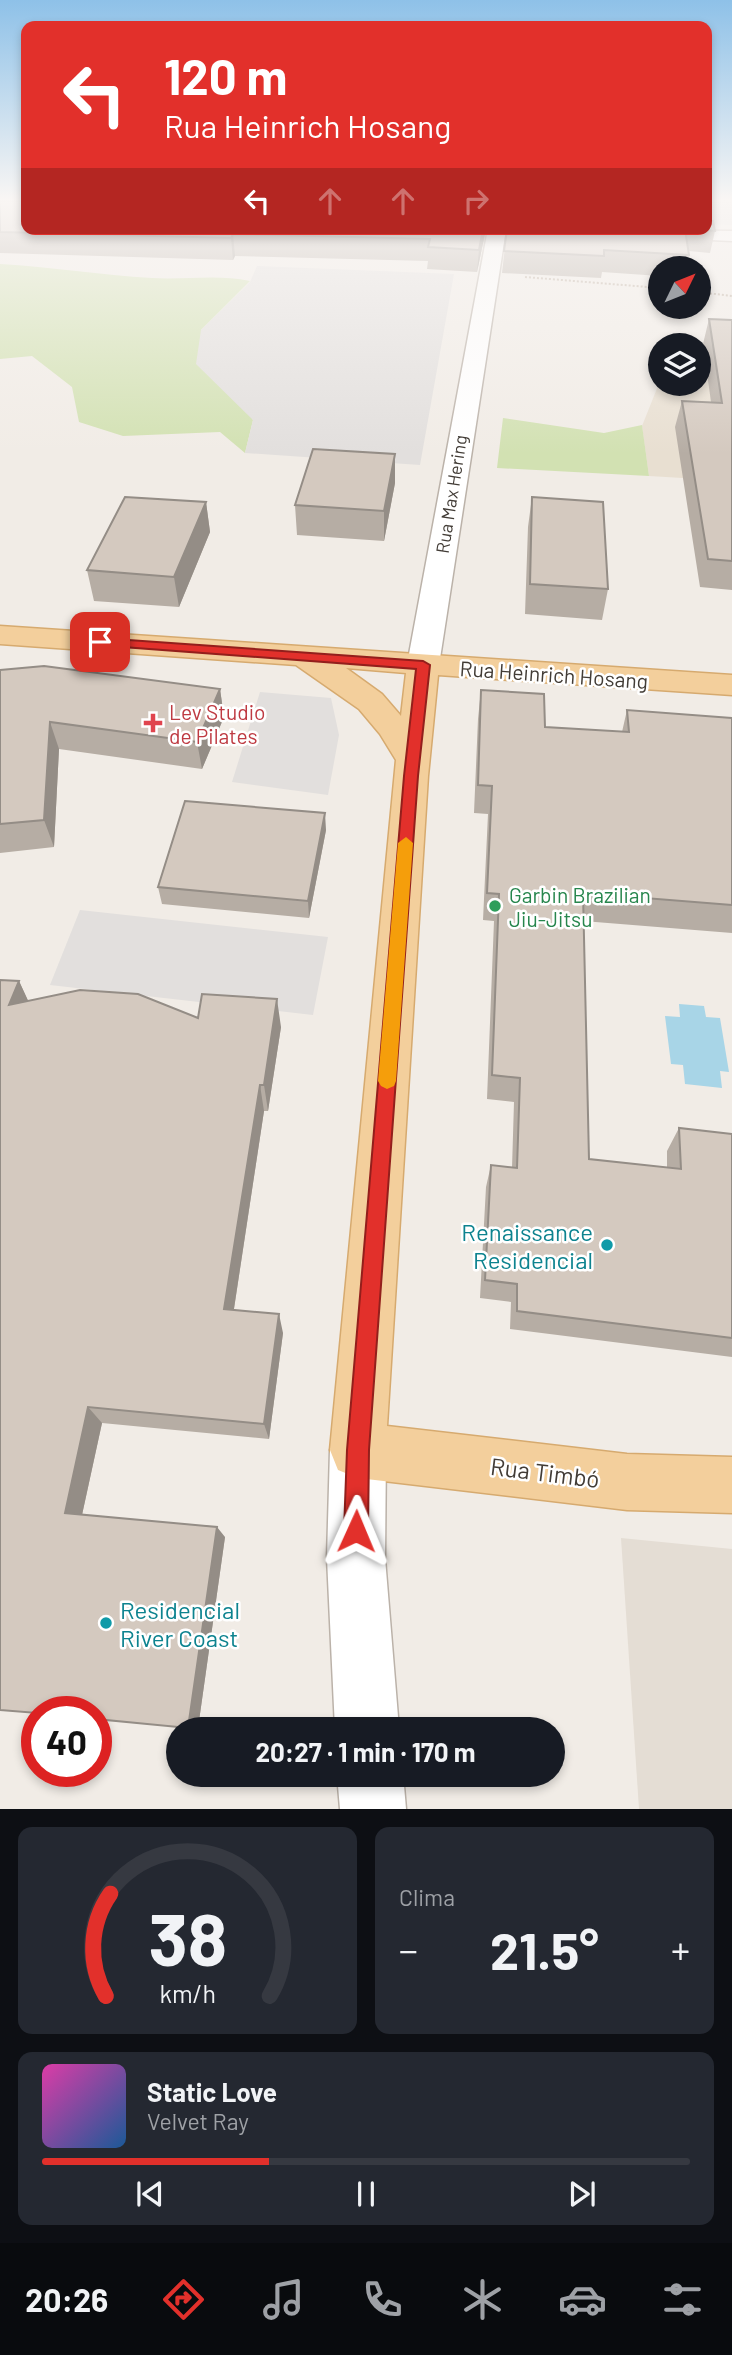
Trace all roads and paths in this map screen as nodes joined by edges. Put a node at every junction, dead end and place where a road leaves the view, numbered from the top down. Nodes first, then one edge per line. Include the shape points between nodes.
1 (487, 285) edge
2 (711, 294) edge
3 (732, 296) edge
4 (0, 635) edge
5 (301, 656) junction
6 (423, 665) junction
7 (732, 685) edge
8 (413, 761) junction
9 (358, 1450) junction
10 (732, 1485) edge
11 (366, 1717) edge
12 (371, 1787) edge
13 (373, 1809) edge

1 - 6 street, Rua Max Hering
2 - 3 path
4 - 5 main road, Rua Heinrich Hosang
5 - 6 main road, Rua Heinrich Hosang
5 - 8 main road via 372,700
6 - 7 main road, Rua Heinrich Hosang
6 - 8 main road, Rua Max Hering
8 - 9 main road, Rua Max Hering
9 - 10 main road, Rua Timbó via 627,1482
9 - 11 street, Rua Max Hering via 356,1558
12 - 13 street

